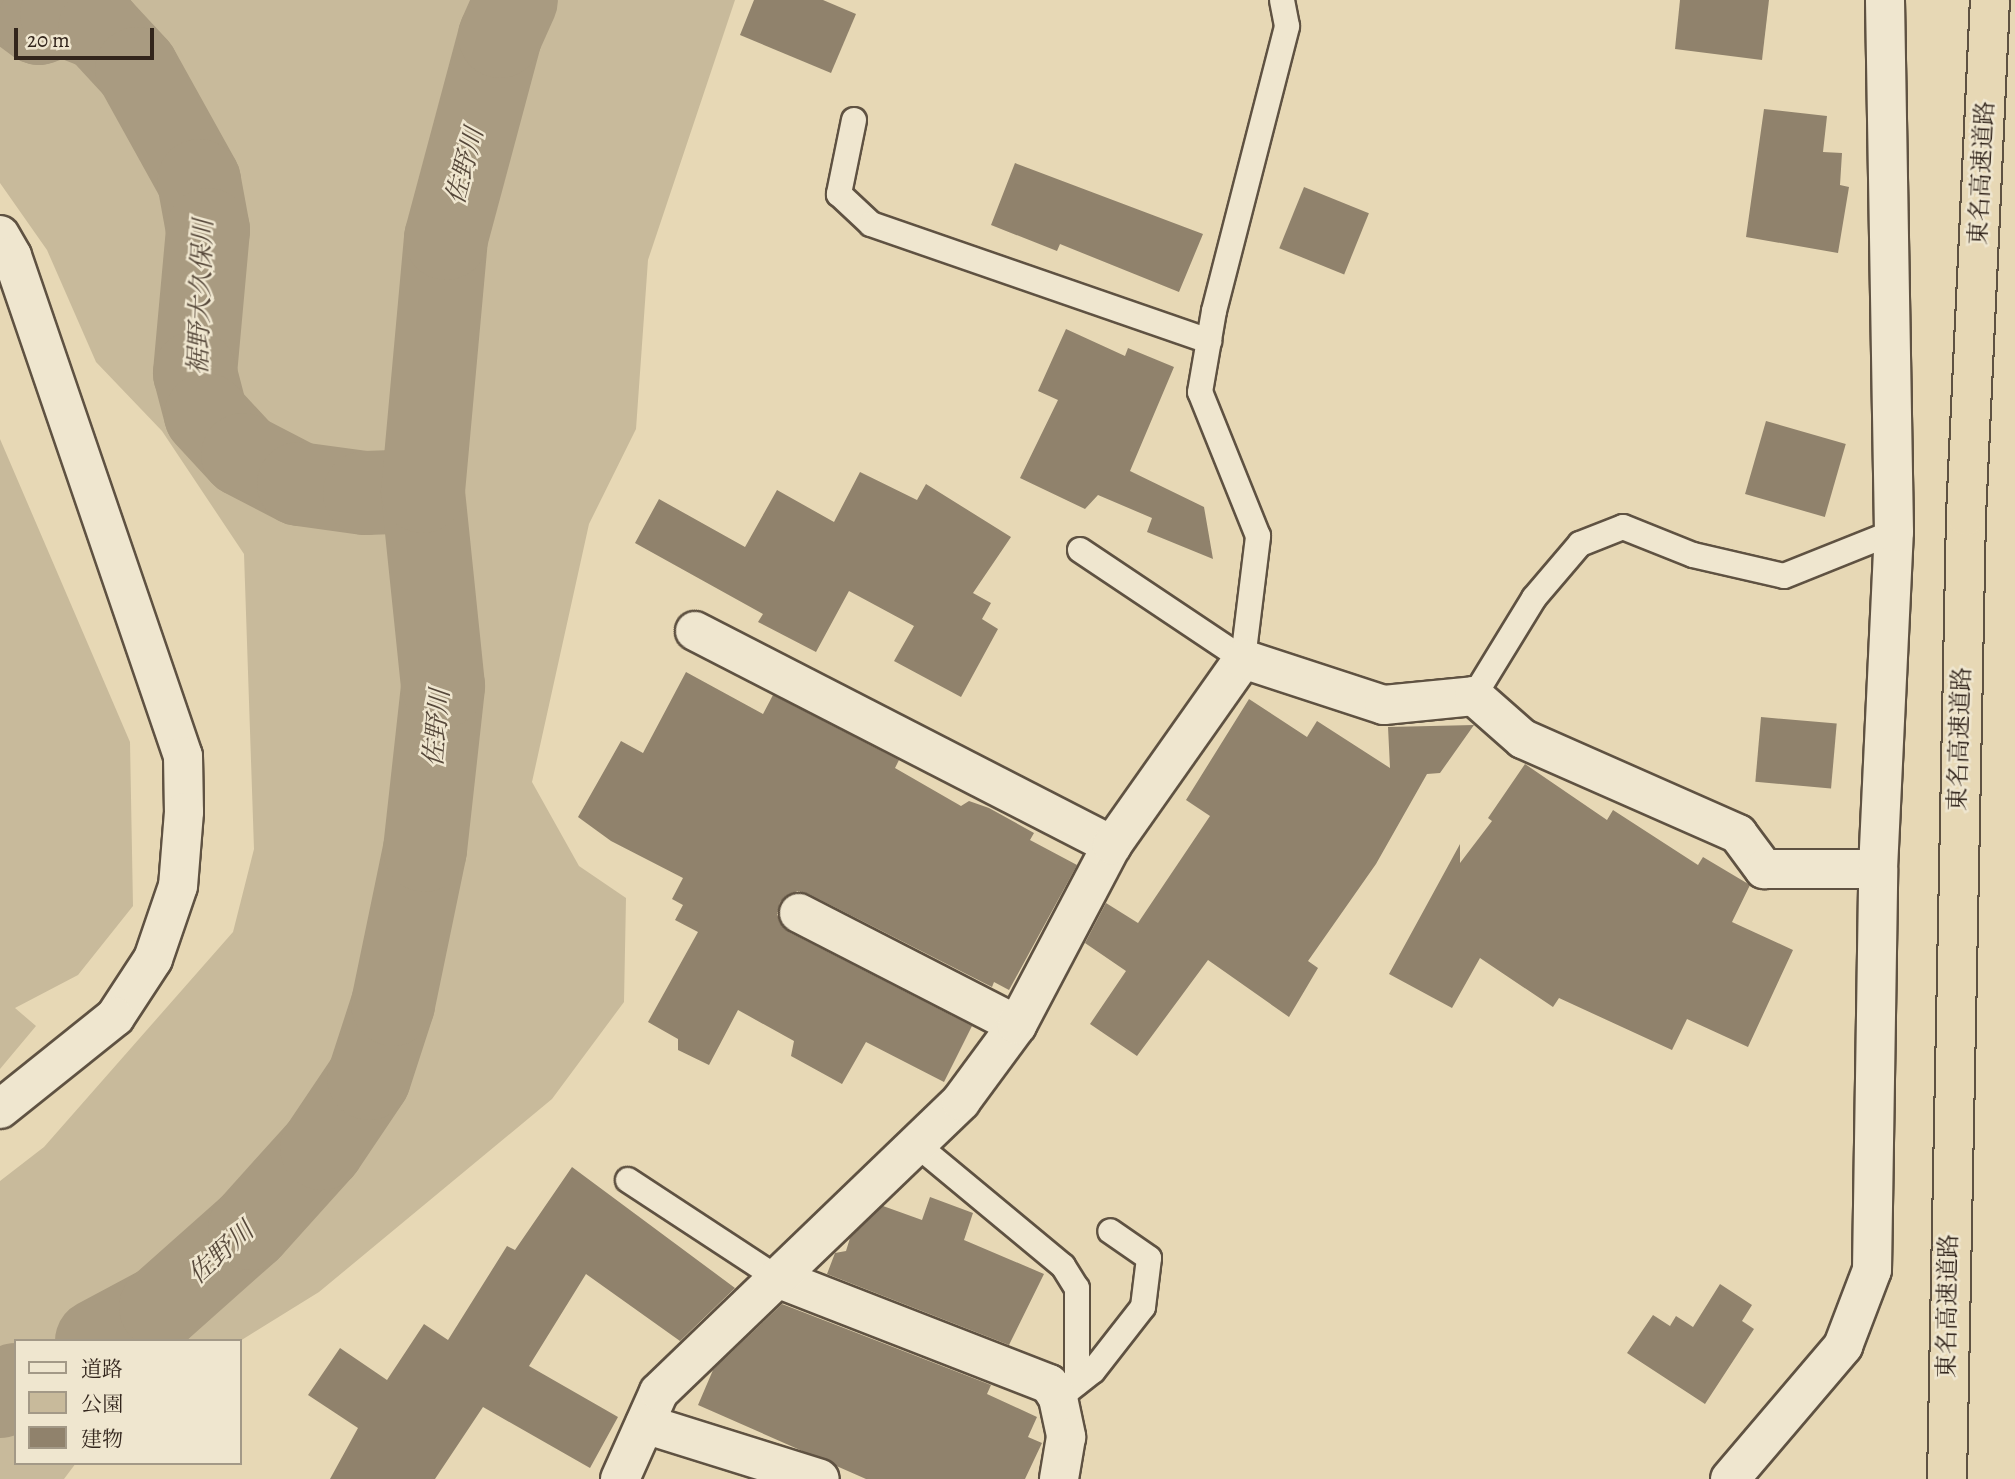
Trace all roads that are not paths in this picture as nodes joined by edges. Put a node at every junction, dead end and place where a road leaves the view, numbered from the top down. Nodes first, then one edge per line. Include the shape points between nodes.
1 (1282, 0) edge
2 (1885, 0) edge
3 (1990, 0) edge
4 (854, 121) dead end
5 (0, 235) edge
6 (1209, 341) junction
7 (1894, 532) junction
8 (1080, 550) dead end
9 (695, 631) dead end
10 (1243, 659) junction
11 (1474, 696) junction
12 (1112, 845) junction
13 (1878, 869) junction
14 (799, 913) dead end
15 (1017, 1025) junction
16 (0, 1110) edge
17 (916, 1144) junction
18 (628, 1180) dead end
19 (1110, 1231) dead end
20 (777, 1278) junction
21 (1068, 1390) junction
22 (645, 1424) junction
23 (620, 1479) edge
24 (820, 1479) edge
25 (1059, 1479) edge
26 (1730, 1479) edge
27 (1947, 1479) edge

1 - 6 lane via 1287,26
2 - 7 street
3 - 27 highway, 東名高速道路 via 1966,516
4 - 6 lane via 839,194 871,224
5 - 16 street via 12,256 183,756 184,813 178,886 153,960 115,1017
6 - 10 lane via 1200,392 1258,536
7 - 11 lane via 1784,576 1693,555 1623,527 1580,544 1534,598
7 - 13 street
8 - 10 lane
9 - 12 street
10 - 11 street via 1384,705
10 - 12 street
11 - 13 street via 1523,739 1738,835 1764,869
12 - 15 street
13 - 26 street via 1872,1270 1843,1346
14 - 15 street
15 - 17 street via 961,1101
17 - 20 street
17 - 21 lane via 1063,1266 1077,1288
18 - 20 lane
19 - 21 lane via 1149,1258 1143,1307
20 - 21 street
20 - 22 street via 659,1392
21 - 25 street
22 - 23 street
22 - 24 street

